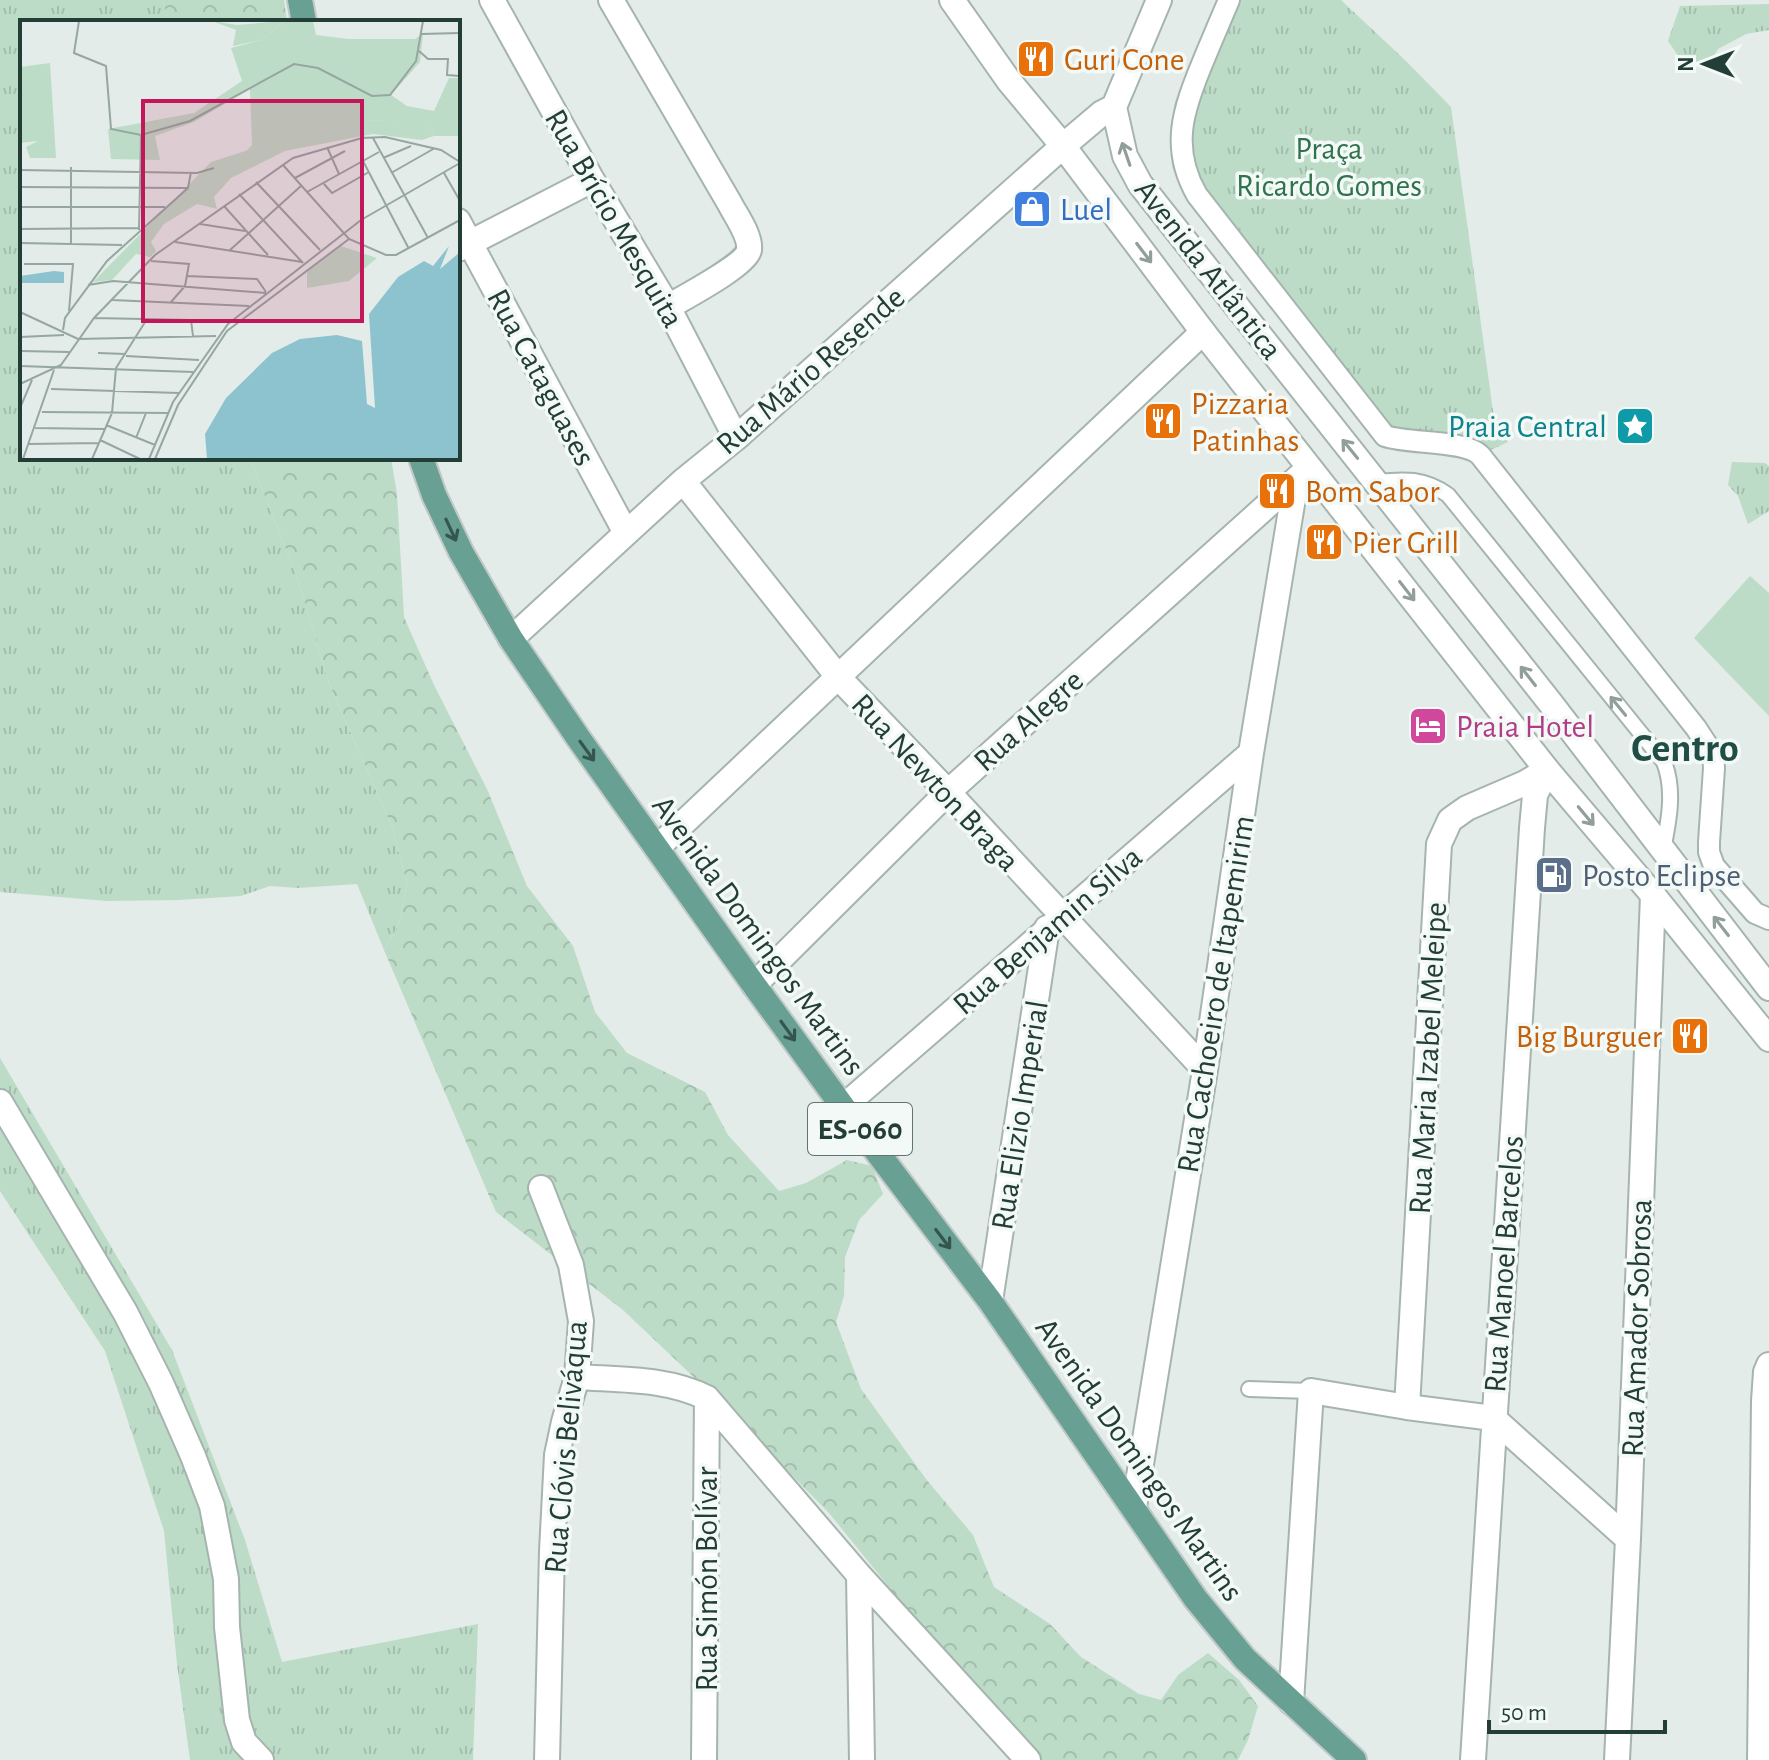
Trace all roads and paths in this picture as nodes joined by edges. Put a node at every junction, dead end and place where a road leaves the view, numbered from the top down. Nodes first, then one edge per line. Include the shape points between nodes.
1 (300, 0) edge
2 (492, 0) edge
3 (611, 0) edge
4 (952, 0) edge
5 (1159, 0) edge
6 (1229, 0) edge
7 (304, 20) edge
8 (1114, 107) junction
9 (1063, 146) junction
10 (592, 180) junction
11 (464, 246) edge
12 (668, 307) junction
13 (1203, 332) junction
14 (736, 438) junction
15 (422, 460) edge
16 (1302, 473) junction
17 (683, 481) junction
18 (1376, 482) junction
19 (626, 533) junction
20 (511, 639) junction
21 (839, 678) junction
22 (1251, 753) junction
23 (1547, 770) junction
24 (948, 792) junction
25 (658, 847) junction
26 (1663, 850) junction
27 (1653, 895) junction
28 (1769, 919) edge
29 (1055, 923) junction
30 (754, 985) junction
31 (1769, 988) edge
32 (1769, 1039) edge
33 (1205, 1070) junction
34 (0, 1102) edge
35 (843, 1107) junction
36 (541, 1188) dead end
37 (990, 1301) junction
38 (1769, 1365) edge
39 (577, 1377) junction
40 (1249, 1389) dead end
41 (1311, 1391) junction
42 (707, 1398) junction
43 (1407, 1407) junction
44 (1493, 1418) junction
45 (1134, 1507) junction
46 (1628, 1539) junction
47 (859, 1575) junction
48 (1291, 1702) junction
49 (1765, 1727) edge
50 (261, 1760) edge
51 (547, 1760) edge
52 (704, 1760) edge
53 (862, 1760) edge
54 (1028, 1760) edge
55 (1354, 1760) edge
56 (1473, 1760) edge
57 (1617, 1760) edge
58 (1760, 1760) edge

1 - 7 main road
2 - 10 street, Rua Brício Mesquita
3 - 12 street via 747,237 747,254 730,270
4 - 9 street, Avenida Atlântica
5 - 8 street
6 - 28 street via 1182,124 1184,164 1197,195 1378,429 1392,438 1475,450 1667,691 1713,754 1709,852 1714,866 1755,913
8 - 9 street, Rua Mário Resende
18 -> 8 street, Avenida Atlântica via 1140,184 1125,156
9 -> 13 street, Avenida Atlântica
9 - 14 street, Rua Mário Resende
10 - 11 street
10 - 12 street, Rua Brício Mesquita
11 - 19 street, Rua Cataguases
12 - 14 street, Rua Brício Mesquita
13 - 16 street, Avenida Atlântica
13 - 21 street
14 - 17 street, Rua Mário Resende
15 -> 20 main road, Avenida Domingos Martins / ES-060 via 461,552
16 - 22 street, Rua Cachoeiro de Itapemirim
16 -> 23 street, Avenida Atlântica
16 - 24 street, Rua Alegre
17 - 19 street, Rua Mário Resende
17 - 21 street, Rua Newton Braga
26 -> 18 street, Avenida Atlântica
26 -> 18 lane via 1670,797 1664,762 1448,495 1427,483
19 - 20 street, Rua Mário Resende
20 -> 25 main road, Avenida Domingos Martins / ES-060
21 - 24 street, Rua Newton Braga
21 - 25 street
22 - 29 street, Rua Benjamin Silva
22 - 33 street, Rua Cachoeiro de Itapemirim
23 -> 27 street, Avenida Atlântica
23 - 43 street, Rua Maria Izabel Meleipe via 1467,808 1450,820 1439,844
23 - 44 street, Rua Manoel Barcelos via 1535,795 1532,828
24 - 29 street, Rua Newton Braga
24 - 30 street, Rua Alegre
25 - 30 main road, Avenida Domingos Martins / ES-060
31 -> 26 street, Avenida Atlântica
27 - 32 street, Avenida Atlântica
27 - 46 street, Rua Amador Sobrosa
29 - 33 street, Rua Newton Braga
29 - 35 street, Rua Benjamin Silva
29 - 37 street, Rua Elizio Imperial
30 -> 35 main road, Avenida Domingos Martins / ES-060
33 - 45 street, Rua Cachoeiro de Itapemirim
34 - 50 street via 125,1312 193,1456 212,1506 224,1567 237,1720 244,1742
35 -> 37 main road, Avenida Domingos Martins / ES-060
36 - 39 street, Rua Clóvis Beliváqua via 571,1265 581,1321
37 - 45 main road, Avenida Domingos Martins / ES-060
38 - 49 street via 1764,1401
39 - 42 street via 667,1384
39 - 51 street, Rua Clóvis Beliváqua via 557,1455
40 - 41 lane
41 - 43 street
41 - 48 street
42 - 47 street
42 - 52 street, Rua Simón Bolívar
43 - 44 street
44 - 46 street
44 - 56 street, Rua Manoel Barcelos
45 - 48 main road, Avenida Domingos Martins / ES-060 via 1195,1598 1245,1659
46 - 57 street, Rua Amador Sobrosa
47 - 53 street
47 - 54 street
48 - 55 main road, Avenida Domingos Martins / ES-060
49 - 58 street

